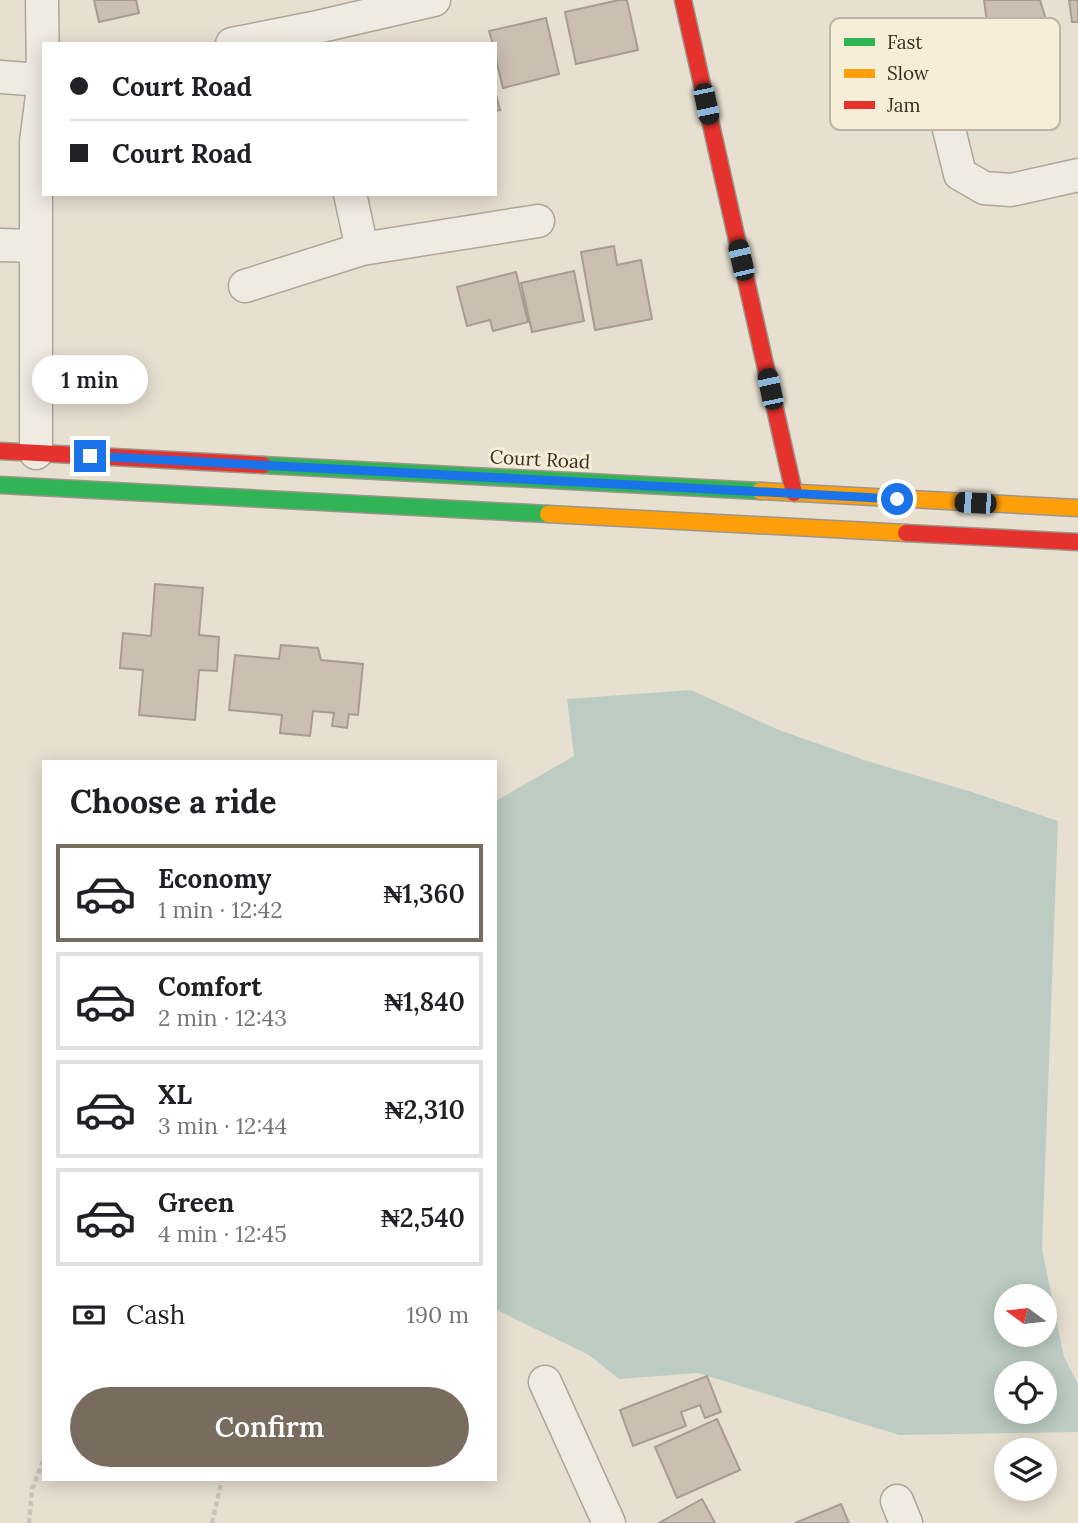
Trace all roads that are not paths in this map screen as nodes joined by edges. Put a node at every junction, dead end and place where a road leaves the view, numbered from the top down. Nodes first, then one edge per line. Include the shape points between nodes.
1 (42, 0) edge
2 (683, 0) edge
3 (416, 2) edge
4 (315, 36) edge
5 (43, 42) edge
6 (253, 42) edge
7 (0, 77) edge
8 (42, 80) edge
9 (42, 96) edge
10 (949, 130) edge
11 (1078, 175) edge
12 (350, 196) edge
13 (538, 220) dead end
14 (0, 245) edge
15 (36, 246) junction
16 (362, 249) junction
17 (245, 286) dead end
18 (0, 451) edge
19 (36, 453) junction
20 (0, 485) edge
21 (794, 493) junction
22 (1078, 508) edge
23 (1078, 542) edge
24 (545, 1382) dead end
25 (609, 1523) edge

1 - 5 street
2 - 21 main road
3 - 4 street
4 - 6 street
7 - 8 street
9 - 15 street via 36,142
10 - 11 street via 960,174 984,188 1011,190
12 - 16 street
13 - 16 street
14 - 15 street
15 - 19 street
16 - 17 street
18 - 19 main road, Court Road
19 - 21 main road, Court Road
20 - 23 main road
21 - 22 main road, Court Road
24 - 25 street

